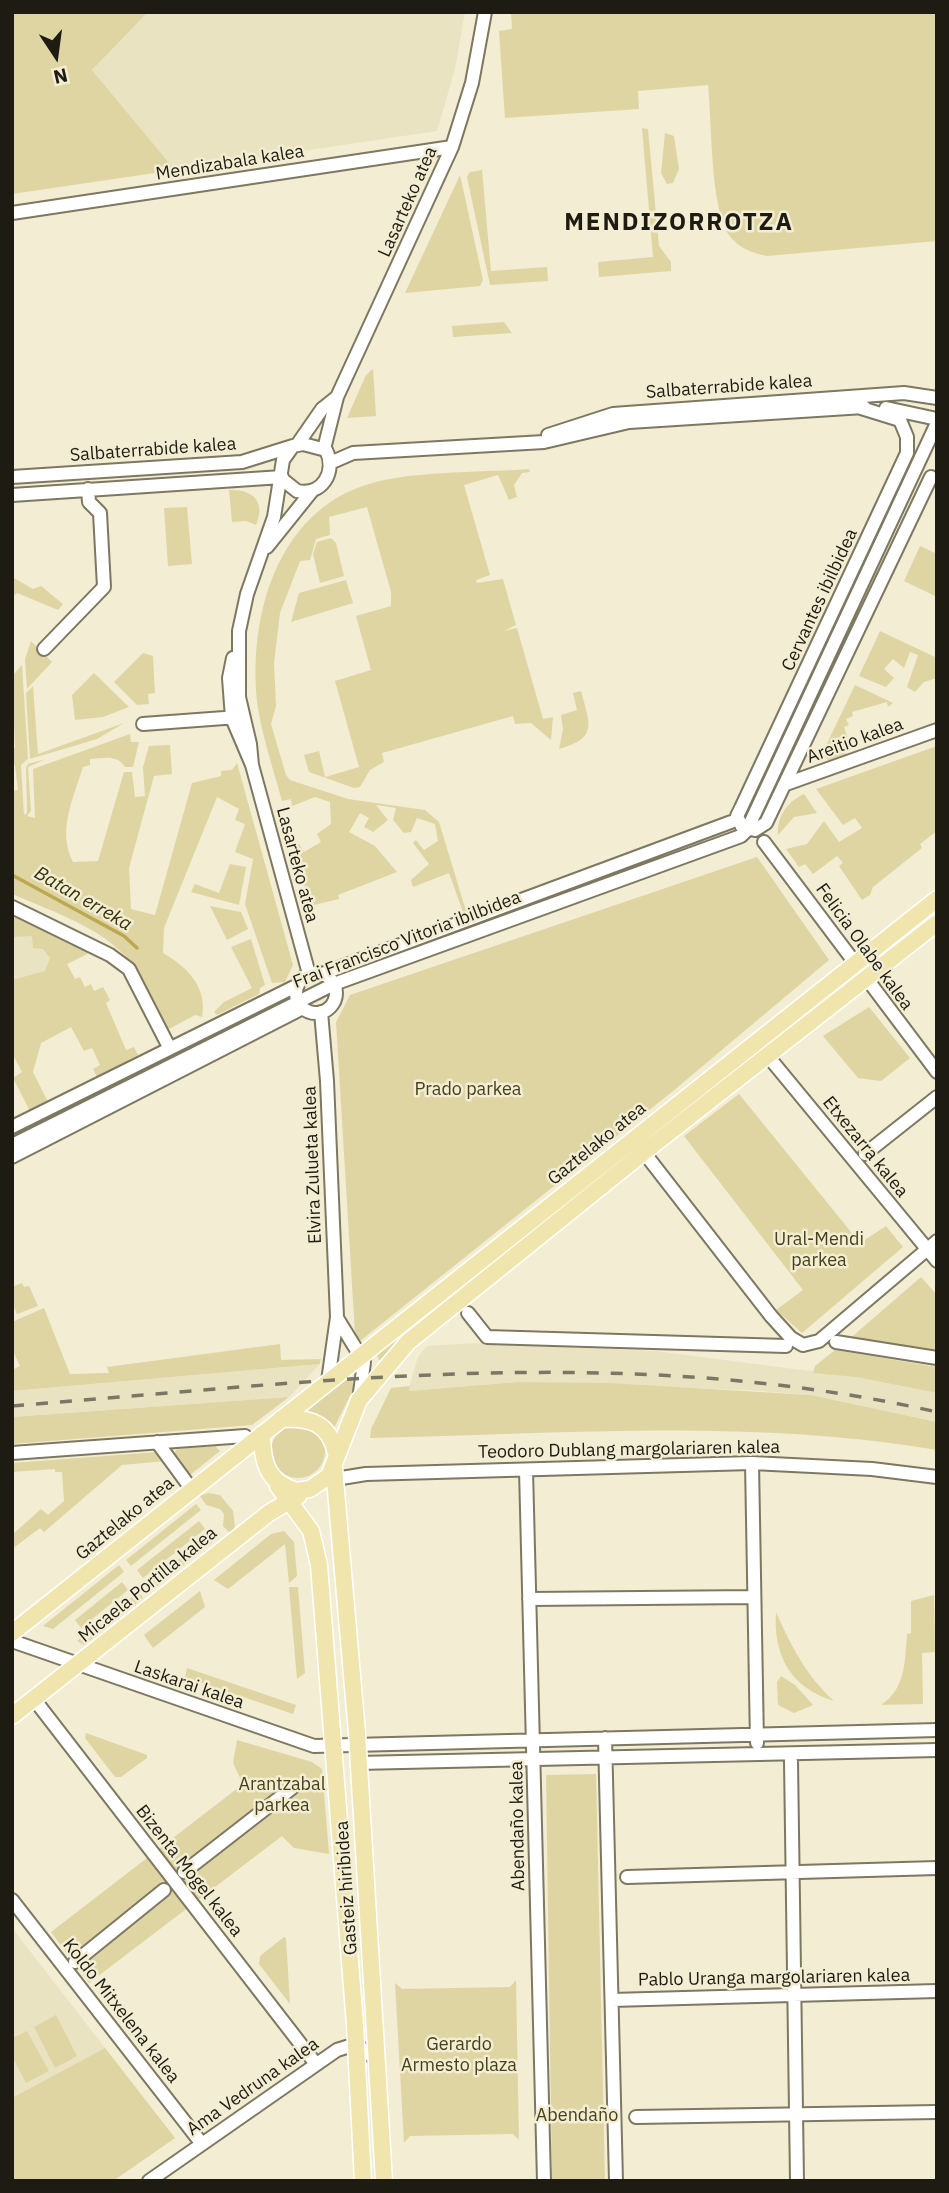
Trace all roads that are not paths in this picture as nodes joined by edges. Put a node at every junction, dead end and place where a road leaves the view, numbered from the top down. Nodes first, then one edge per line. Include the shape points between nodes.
1 (485, 12) edge
2 (452, 147) junction
3 (12, 213) edge
4 (936, 396) edge
5 (337, 397) junction
6 (859, 407) junction
7 (937, 421) edge
8 (528, 442) junction
9 (295, 446) junction
10 (327, 454) junction
11 (12, 477) edge
12 (931, 477) dead end
13 (282, 478) junction
14 (88, 489) junction
15 (312, 491) junction
16 (12, 495) edge
17 (262, 552) junction
18 (44, 649) dead end
19 (237, 717) junction
20 (143, 724) dead end
21 (937, 730) edge
22 (786, 784) junction
23 (731, 821) dead end
24 (747, 830) junction
25 (764, 842) dead end
26 (937, 899) edge
27 (12, 907) edge
28 (937, 923) edge
29 (856, 963) junction
30 (316, 974) junction
31 (867, 978) junction
32 (334, 984) junction
33 (298, 985) junction
34 (300, 1004) junction
35 (321, 1012) junction
36 (169, 1048) junction
37 (768, 1055) junction
38 (937, 1072) edge
39 (937, 1097) edge
40 (12, 1127) edge
41 (645, 1130) junction
42 (12, 1144) edge
43 (644, 1152) junction
44 (865, 1154) dead end
45 (12, 1157) edge
46 (932, 1245) edge
47 (937, 1261) edge
48 (468, 1313) dead end
49 (337, 1317) junction
50 (836, 1342) dead end
51 (786, 1346) dead end
52 (361, 1353) junction
53 (937, 1358) edge
54 (328, 1381) junction
55 (359, 1400) junction
56 (281, 1419) junction
57 (262, 1434) junction
58 (245, 1436) dead end
59 (157, 1442) junction
60 (12, 1452) edge
61 (752, 1463) junction
62 (526, 1470) junction
63 (327, 1474) junction
64 (937, 1477) edge
65 (274, 1481) junction
66 (187, 1483) dead end
67 (291, 1501) junction
68 (754, 1597) junction
69 (529, 1599) junction
70 (12, 1633) edge
71 (12, 1640) edge
72 (79, 1665) junction
73 (34, 1699) junction
74 (12, 1716) edge
75 (937, 1730) edge
76 (756, 1735) junction
77 (605, 1738) junction
78 (534, 1741) junction
79 (357, 1745) junction
80 (334, 1748) junction
81 (937, 1750) edge
82 (758, 1754) junction
83 (605, 1758) junction
84 (535, 1759) junction
85 (790, 1761) dead end
86 (358, 1763) junction
87 (292, 1788) dead end
88 (937, 1868) edge
89 (791, 1871) junction
90 (184, 1872) dead end
91 (627, 1877) dead end
92 (164, 1890) dead end
93 (12, 1900) edge
94 (75, 1962) dead end
95 (937, 1992) edge
96 (795, 1995) junction
97 (612, 2000) junction
98 (356, 2044) junction
99 (378, 2061) junction
100 (316, 2064) junction
101 (937, 2112) edge
102 (796, 2114) junction
103 (636, 2117) dead end
104 (202, 2144) junction
105 (149, 2181) edge
106 (363, 2181) edge
107 (384, 2181) edge
108 (544, 2181) edge
109 (616, 2181) edge
110 (797, 2181) edge

1 - 2 street, Lasarteko atea via 476,65
2 - 3 street, Mendizabala kalea
2 - 5 street, Lasarteko atea
4 - 8 street, Salbaterrabide kalea via 904,393 613,414
5 - 9 street, Lasarteko atea
5 - 10 street, Lasarteko atea
6 - 7 street, Salbaterrabide kalea via 890,409
6 - 8 street, Salbaterrabide kalea via 629,422 558,440
6 - 24 street, Cervantes ibilbidea via 900,420 908,449 737,816
7 - 24 street, Cervantes ibilbidea
8 - 10 street, Salbaterrabide kalea
9 - 10 street
9 - 11 street, Salbaterrabide kalea via 242,462
9 - 13 street via 284,460
10 - 15 street via 324,483
12 - 22 street
13 - 14 street, Salbaterrabide kalea
13 - 15 street via 297,491
13 - 17 street, Lasarteko atea
14 - 16 street, Salbaterrabide kalea
14 - 18 street via 89,502 100,513 104,587
15 - 17 street, Lasarteko atea
17 - 19 street, Lasarteko atea via 237,647
19 - 20 street
19 - 30 street, Lasarteko atea via 250,744 251,765
21 - 22 street, Areitio kalea
22 - 24 street via 766,823
23 - 30 street, Frai Francisco Vitoria ibilbidea
24 - 32 street, Frai Francisco Vitoria ibilbidea via 741,836
25 - 29 street, Felicia Olabe kalea
26 - 29 main road, Gaztelako atea
27 - 36 street via 110,955 128,969
28 - 31 main road, Gaztelako atea
29 - 31 street, Felicia Olabe kalea
29 - 41 main road, Gaztelako atea
30 - 32 street
30 - 33 street
31 - 37 main road, Gaztelako atea
31 - 38 street, Felicia Olabe kalea
32 - 34 street, Frai Francisco Vitoria ibilbidea
32 - 35 street via 334,1002
33 - 34 street
33 - 36 street, Frai Francisco Vitoria ibilbidea
34 - 35 street
34 - 42 street, Frai Francisco Vitoria ibilbidea
34 - 45 street, Frai Francisco Vitoria ibilbidea
35 - 49 street, Elvira Zulueta kalea
36 - 40 street, Frai Francisco Vitoria ibilbidea
37 - 43 main road, Gaztelako atea
37 - 46 street, Etxezarra kalea
39 - 44 street
41 - 43 street via 638,1143
41 - 52 main road, Gaztelako atea
43 - 46 street via 771,1316 803,1345 819,1341
43 - 55 main road, Gaztelako atea via 408,1342
46 - 47 street, Etxezarra kalea
48 - 51 street via 487,1337
49 - 52 street
49 - 54 street, Elvira Zulueta kalea
50 - 53 street
52 - 54 main road, Gaztelako atea
52 - 55 street via 365,1375
54 - 56 main road, Gaztelako atea
55 - 63 main road, Gaztelako atea
56 - 57 main road, Gaztelako atea
56 - 63 main road via 312,1420 324,1427 333,1439
57 - 65 main road via 265,1466
57 - 70 main road, Gaztelako atea
58 - 59 street
59 - 60 street
59 - 66 street
61 - 62 street, Teodoro Dublang margolariaren kalea
61 - 64 street, Teodoro Dublang margolariaren kalea
61 - 68 street
62 - 63 street, Teodoro Dublang margolariaren kalea
62 - 69 street, Abendaño kalea
63 - 65 main road via 296,1491
63 - 67 main road, Micaela Portilla kalea
63 - 79 main road, Gasteiz hiribidea
65 - 67 main road, Gasteiz hiribidea
67 - 72 main road, Micaela Portilla kalea via 269,1513
67 - 80 main road, Gasteiz hiribidea via 311,1531 316,1548
68 - 69 street
68 - 76 street
69 - 78 street, Abendaño kalea
71 - 72 street, Laskarai kalea
72 - 73 main road, Micaela Portilla kalea
72 - 80 street, Laskarai kalea via 303,1743
73 - 74 main road, Micaela Portilla kalea
73 - 100 street, Bizenta Mogel kalea
75 - 76 street, Laskarai kalea
76 - 77 street, Laskarai kalea
76 - 82 street
77 - 78 street, Laskarai kalea
77 - 83 street
78 - 79 street, Laskarai kalea
78 - 84 street, Abendaño kalea
79 - 80 street, Laskarai kalea
79 - 86 main road, Gasteiz hiribidea
80 - 98 main road, Gasteiz hiribidea
81 - 82 street
82 - 83 street
83 - 84 street
83 - 97 street
84 - 86 street
84 - 108 street, Abendaño kalea
85 - 89 street
86 - 99 main road, Gasteiz hiribidea
87 - 90 street
88 - 89 street
89 - 91 street
89 - 96 street
92 - 94 street
93 - 104 street, Koldo Mitxelena kalea
95 - 96 street, Pablo Uranga margolariaren kalea
96 - 97 street, Pablo Uranga margolariaren kalea
96 - 102 street
97 - 109 street
98 - 99 street
98 - 100 street, Ama Vedruna kalea
98 - 106 main road, Gasteiz hiribidea
99 - 107 main road, Gasteiz hiribidea
100 - 104 street, Ama Vedruna kalea
101 - 102 street
102 - 103 street
102 - 110 street
104 - 105 street, Ama Vedruna kalea

